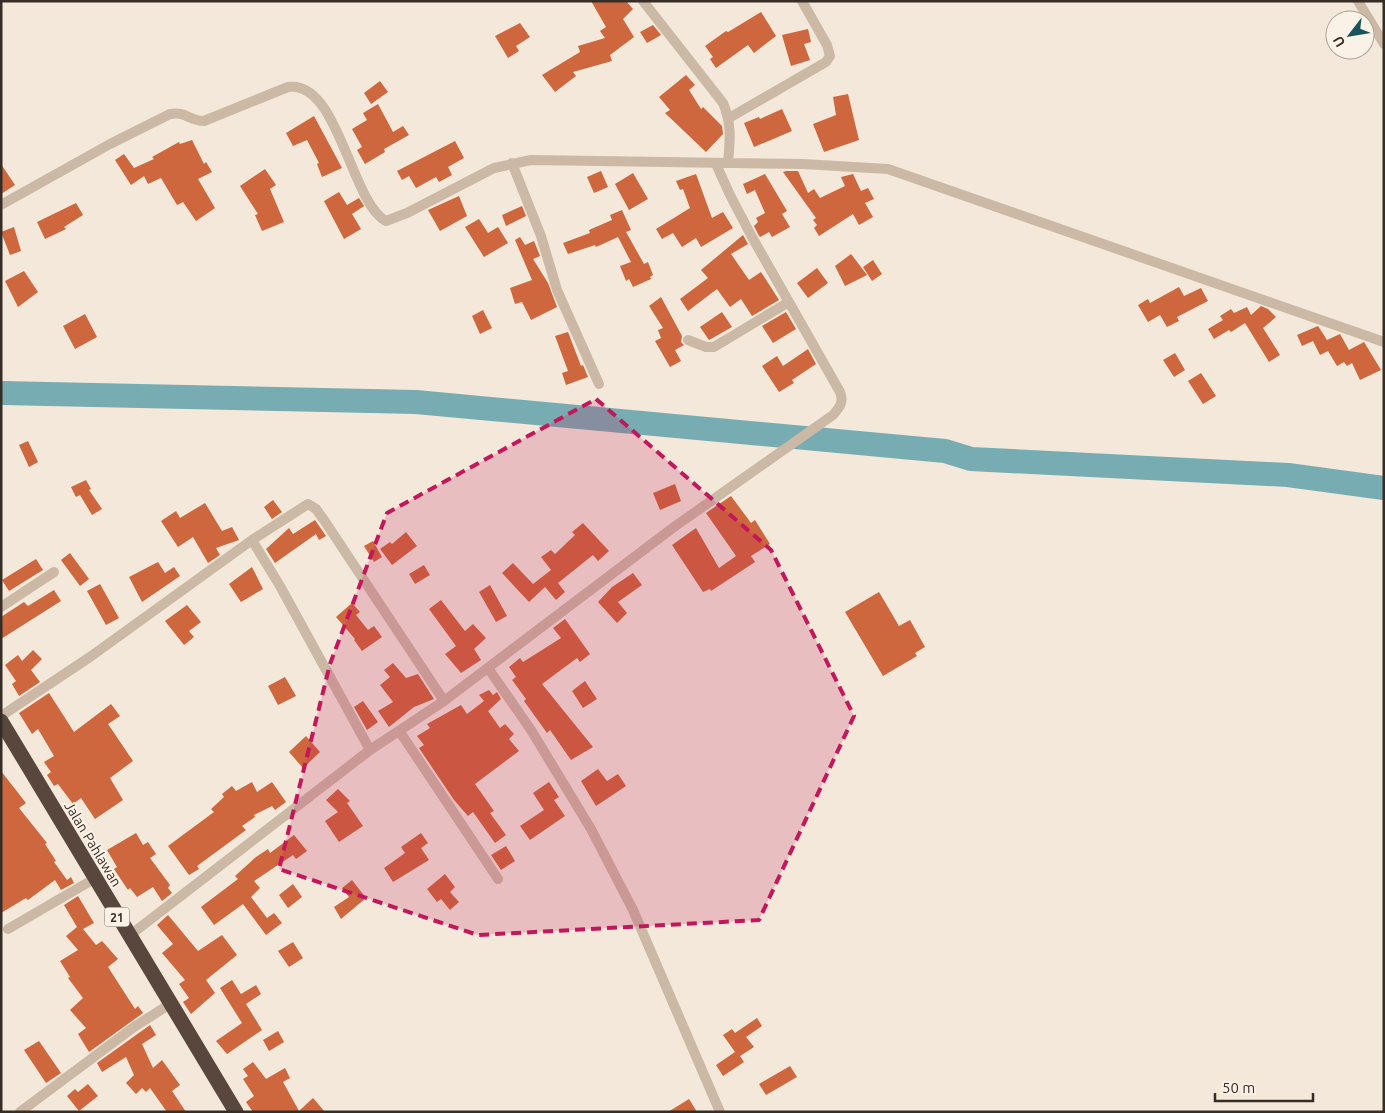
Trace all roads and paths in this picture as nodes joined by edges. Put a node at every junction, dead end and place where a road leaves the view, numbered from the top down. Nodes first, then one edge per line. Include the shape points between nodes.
1 (643, 1) edge
2 (802, 1) edge
3 (1358, 1) edge
4 (1384, 44) edge
5 (729, 118) junction
6 (728, 162) junction
7 (512, 163) junction
8 (716, 164) junction
9 (1, 205) edge
10 (788, 302) junction
11 (688, 340) dead end
12 (1384, 342) edge
13 (599, 384) dead end
14 (252, 540) junction
15 (54, 572) dead end
16 (1, 607) edge
17 (488, 668) junction
18 (444, 701) junction
19 (1, 716) edge
20 (1, 721) edge
21 (400, 732) junction
22 (370, 750) junction
23 (94, 879) junction
24 (498, 879) dead end
25 (8, 929) dead end
26 (129, 936) junction
27 (170, 1004) junction
28 (20, 1112) edge
29 (236, 1112) edge
30 (720, 1112) edge

1 - 5 street via 723,104
2 - 5 street via 830,56 826,62
3 - 4 street
5 - 6 street
6 - 8 street
6 - 12 street via 888,169
7 - 8 street via 531,160
7 - 9 street via 494,168 386,222 372,206 323,106 298,85 204,121 193,120 183,113 170,114
7 - 13 street via 557,290
8 - 10 street
10 - 11 street via 722,343 706,347
10 - 17 street via 840,392 842,401 834,415 674,527
14 - 18 street via 304,505 316,509
14 - 19 street via 90,657
14 - 22 street
15 - 16 street
17 - 18 street
17 - 30 street via 531,730 591,829 633,910
18 - 21 street
20 - 23 highway, Jalan Pahlawan / 21
21 - 22 street
21 - 24 street
22 - 26 street
23 - 25 street
23 - 26 highway, Jalan Pahlawan / 21
26 - 27 highway, Jalan Pahlawan / 21
27 - 28 street via 134,1026
27 - 29 highway, Jalan Pahlawan / 21

